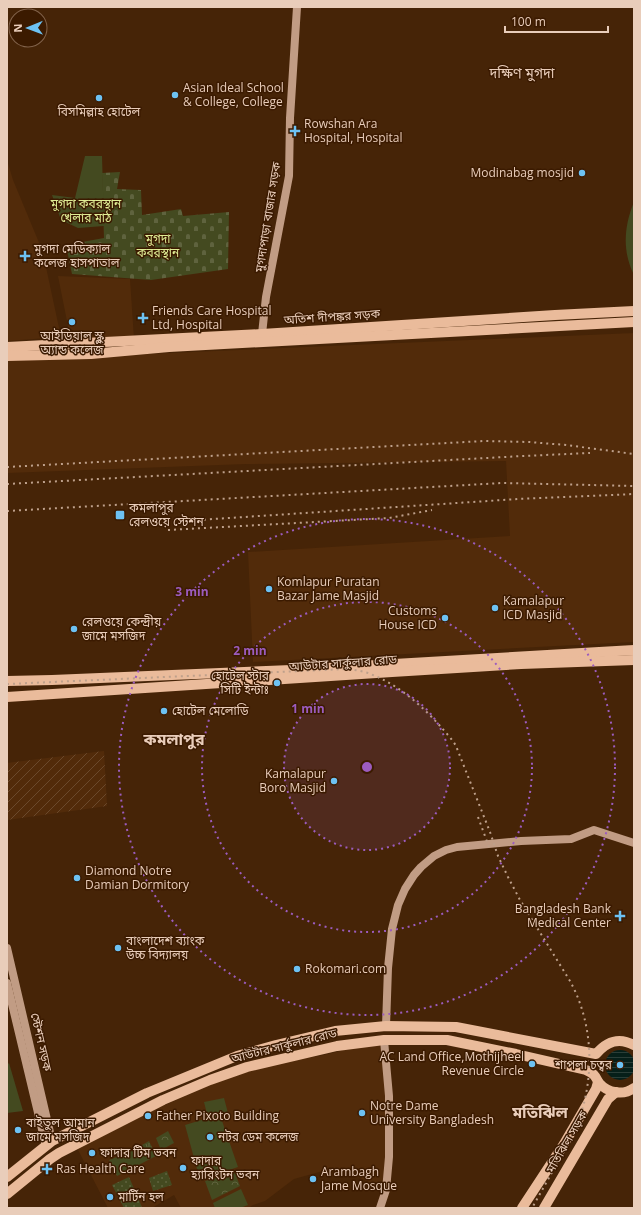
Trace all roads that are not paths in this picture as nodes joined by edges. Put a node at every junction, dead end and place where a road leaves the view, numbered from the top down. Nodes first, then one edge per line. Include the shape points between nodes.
1 (297, 7) edge
2 (634, 311) edge
3 (496, 319) junction
4 (634, 322) edge
5 (496, 330) junction
6 (262, 334) junction
7 (7, 347) edge
8 (69, 349) junction
9 (7, 356) edge
10 (634, 650) edge
11 (634, 660) edge
12 (7, 681) edge
13 (7, 697) edge
14 (634, 843) edge
15 (7, 948) edge
16 (7, 984) edge
17 (386, 1026) junction
18 (384, 1040) junction
19 (634, 1045) edge
20 (596, 1078) junction
21 (634, 1088) edge
22 (616, 1092) junction
23 (49, 1143) junction
24 (56, 1155) junction
25 (7, 1177) edge
26 (7, 1194) edge
27 (380, 1208) edge
28 (522, 1208) edge
29 (544, 1208) edge

1 - 6 street, মুগদাপাড়া বাজার সড়ক via 289,176 266,297
2 - 3 main road, অতিশ দীপঙ্কর সড়ক
3 - 5 main road
3 - 6 main road, অতিশ দীপঙ্কর সড়ক
4 - 5 main road, অতিশ দীপঙ্কর সড়ক
5 - 8 main road, অতিশ দীপঙ্কর সড়ক via 169,347
6 - 8 main road, অতিশ দীপঙ্কর সড়ক
7 - 8 main road, অতিশ দীপঙ্কর সড়ক
8 - 9 main road, অতিশ দীপঙ্কর সড়ক
10 - 12 main road, আউটার সার্কুলার রোড via 283,670
11 - 13 main road, আউটার সার্কুলার রোড via 521,664
14 - 17 street via 594,830 571,839 458,847 434,856 414,875 398,905 392,929 388,968
15 - 23 street, স্টেশন সড়ক
16 - 23 street, স্টেশন সড়ক
17 - 19 main road, আউটার সার্কুলার রোড via 456,1027 596,1054 612,1041 620,1040
17 - 23 main road, আউটার সার্কুলার রোড via 335,1030 237,1056 147,1093
18 - 20 main road, আউটার সার্কুলার রোড via 447,1040 571,1066 586,1070
18 - 24 main road, আউটার সার্কুলার রোড via 338,1046 248,1067 210,1080 163,1100
18 - 27 street via 389,1096 390,1157 386,1190
20 - 22 main road via 604,1087
20 - 28 main road, মতিঝিল সড়ক via 596,1089
21 - 22 main road
22 - 29 main road, মতিঝিল সড়ক via 608,1099
23 - 24 main road
23 - 25 main road, আউটার সার্কুলার রোড
24 - 26 main road, আউটার সার্কুলার রোড

